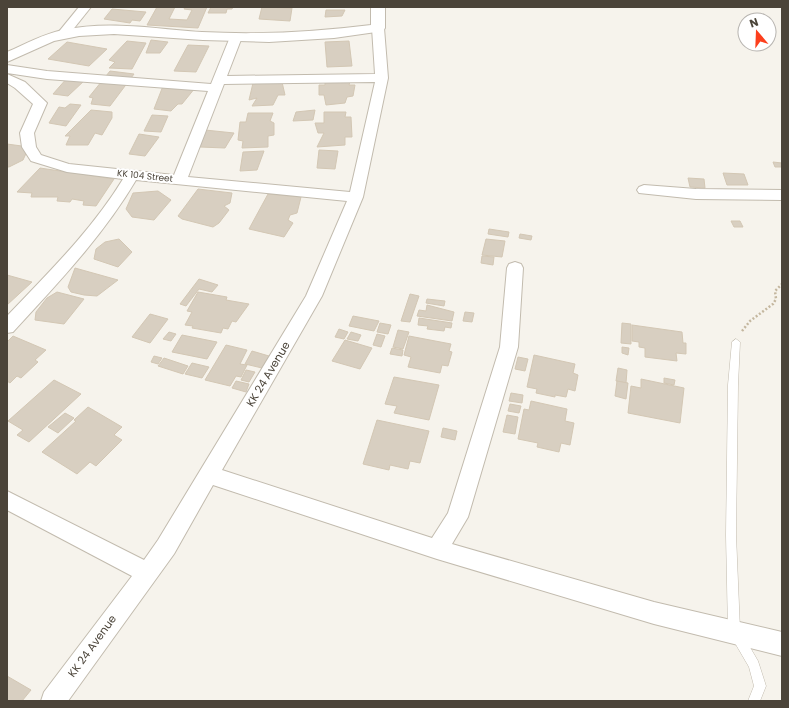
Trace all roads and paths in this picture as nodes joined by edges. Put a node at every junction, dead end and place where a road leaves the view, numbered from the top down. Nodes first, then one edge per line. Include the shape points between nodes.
1 (85, 7) edge
2 (378, 7) edge
3 (378, 28) junction
4 (63, 34) junction
5 (236, 37) junction
6 (7, 57) edge
7 (7, 69) edge
8 (7, 78) edge
9 (382, 78) junction
10 (217, 84) junction
11 (132, 175) junction
12 (179, 180) junction
13 (644, 190) dead end
14 (782, 196) edge
15 (356, 197) junction
16 (515, 268) dead end
17 (782, 284) edge
18 (7, 327) edge
19 (736, 342) joint
20 (209, 475) junction
21 (7, 500) edge
22 (437, 549) junction
23 (146, 572) junction
24 (734, 631) junction
25 (782, 644) edge
26 (53, 701) edge
27 (754, 701) edge

1 - 4 street
2 - 3 street, KK 24 Avenue
3 - 5 street via 315,36
3 - 9 street, KK 24 Avenue
4 - 5 street via 117,31
4 - 6 street
5 - 10 street
7 - 10 street via 47,75
8 - 11 street, KK 104 Street via 20,84 40,103 27,133 29,147 36,158 67,168
9 - 10 street
9 - 15 street, KK 24 Avenue
10 - 12 street
11 - 12 street, KK 104 Street
11 - 18 street via 113,208 57,274
12 - 15 street, KK 104 Street
13 - 14 street
15 - 20 street, KK 24 Avenue via 314,296
16 - 22 street via 509,347 457,517
17 - 19 path via 775,291 776,299 773,304 750,321
19 - 24 lane via 731,535
20 - 22 street
20 - 23 street, KK 24 Avenue via 166,547
21 - 23 street
22 - 24 street via 654,614
23 - 26 street, KK 24 Avenue
24 - 25 street
24 - 27 lane via 754,665 760,686

